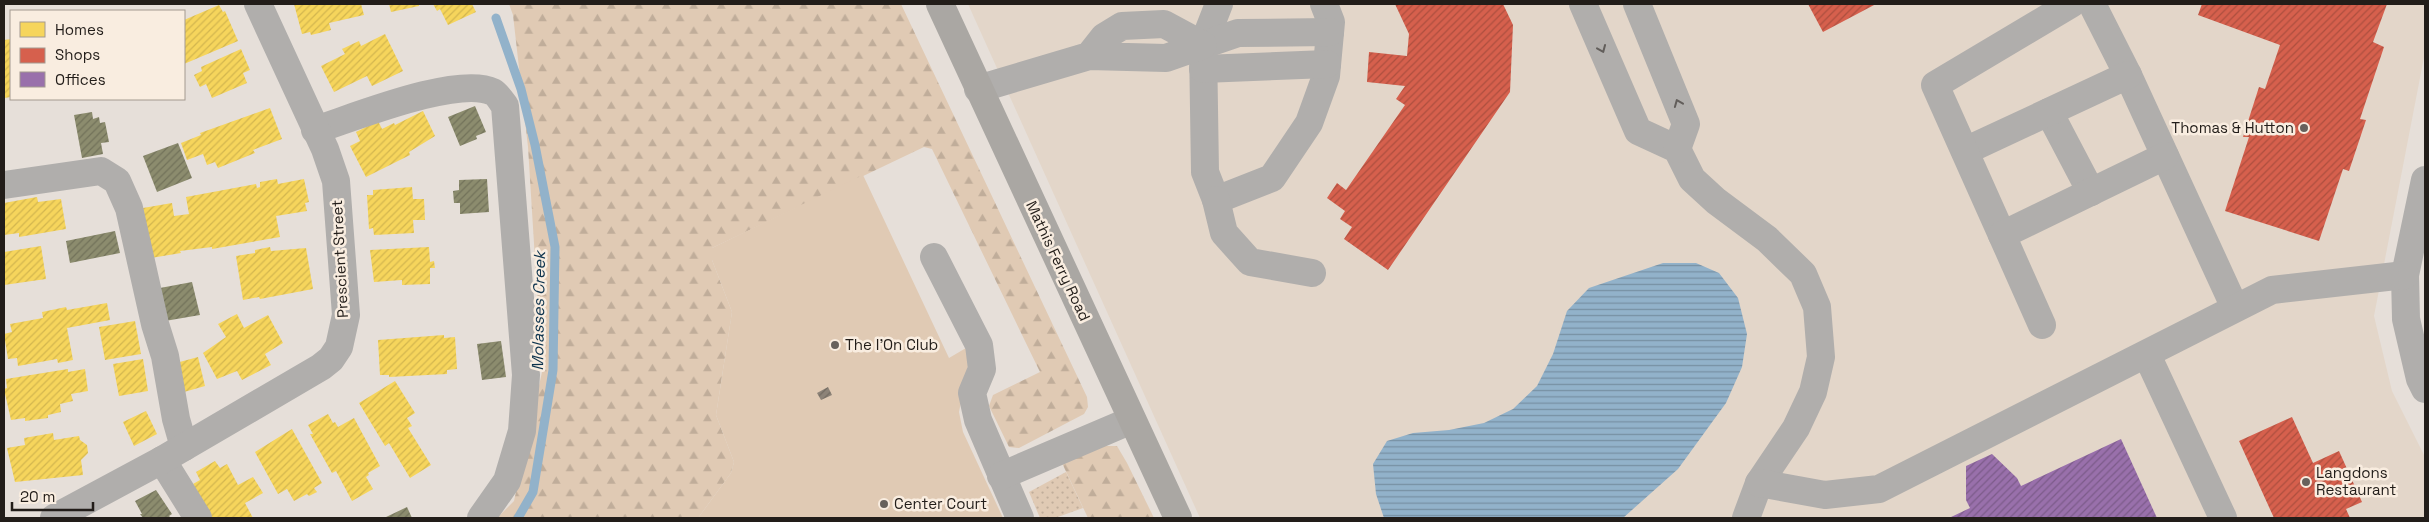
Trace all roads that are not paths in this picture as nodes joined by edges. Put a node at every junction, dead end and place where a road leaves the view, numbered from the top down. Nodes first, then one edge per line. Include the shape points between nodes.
1 (258, 4) edge
2 (940, 4) edge
3 (1219, 4) edge
4 (1324, 4) edge
5 (1583, 4) edge
6 (1637, 4) edge
7 (2071, 4) edge
8 (2092, 4) edge
9 (1330, 32) junction
10 (1203, 57) junction
11 (1327, 64) junction
12 (2128, 76) junction
13 (978, 89) junction
14 (2049, 112) junction
15 (315, 130) junction
16 (1677, 149) junction
17 (1965, 151) junction
18 (2165, 156) junction
19 (2425, 180) edge
20 (4, 185) edge
21 (2091, 192) junction
22 (1216, 200) junction
23 (2002, 235) junction
24 (934, 257) dead end
25 (1312, 273) dead end
26 (2405, 275) junction
27 (2236, 308) junction
28 (2042, 324) dead end
29 (2147, 355) junction
30 (2425, 389) edge
31 (1132, 420) junction
32 (173, 453) junction
33 (1001, 476) junction
34 (1759, 483) junction
35 (54, 518) edge
36 (198, 518) edge
37 (481, 518) edge
38 (1020, 518) edge
39 (1178, 518) edge
40 (1746, 518) edge
41 (2223, 518) edge

1 - 15 street, Prescient Street
2 - 13 main road, Mathis Ferry Road
3 - 10 street
4 - 9 street via 1331,22
5 -> 16 street via 1638,131
16 -> 6 street via 1686,124
7 - 17 street via 1936,85
8 - 12 street
9 - 10 street via 1238,32
9 - 11 street
10 - 11 street
10 - 13 street via 1089,56
10 - 22 street via 1205,172
11 - 22 street via 1326,76 1309,123 1272,178
12 - 14 street
12 - 18 street
13 - 31 main road, Mathis Ferry Road
14 - 17 street
14 - 21 street
15 - 32 street, Prescient Street via 336,181 346,314 339,347 321,367
15 - 37 street via 412,98 468,87 494,92 505,106 526,375 522,431 507,481
16 - 34 street via 1692,179 1767,239 1803,274 1817,307 1821,357 1813,392 1796,428
17 - 23 street
18 - 21 street
18 - 27 street
19 - 26 street
20 - 32 street via 101,171 117,181 129,208 165,356 176,419
21 - 23 street
22 - 25 street via 1224,233 1250,262
23 - 28 street
24 - 33 street via 979,345 982,369 972,393 978,420
26 - 27 street via 2272,290
26 - 30 street via 2406,319
27 - 29 street
29 - 34 street via 1879,489 1825,495
29 - 41 street
31 - 33 street
31 - 39 main road, Mathis Ferry Road
32 - 35 street, Prescient Street
32 - 36 street
33 - 38 street
34 - 40 street

